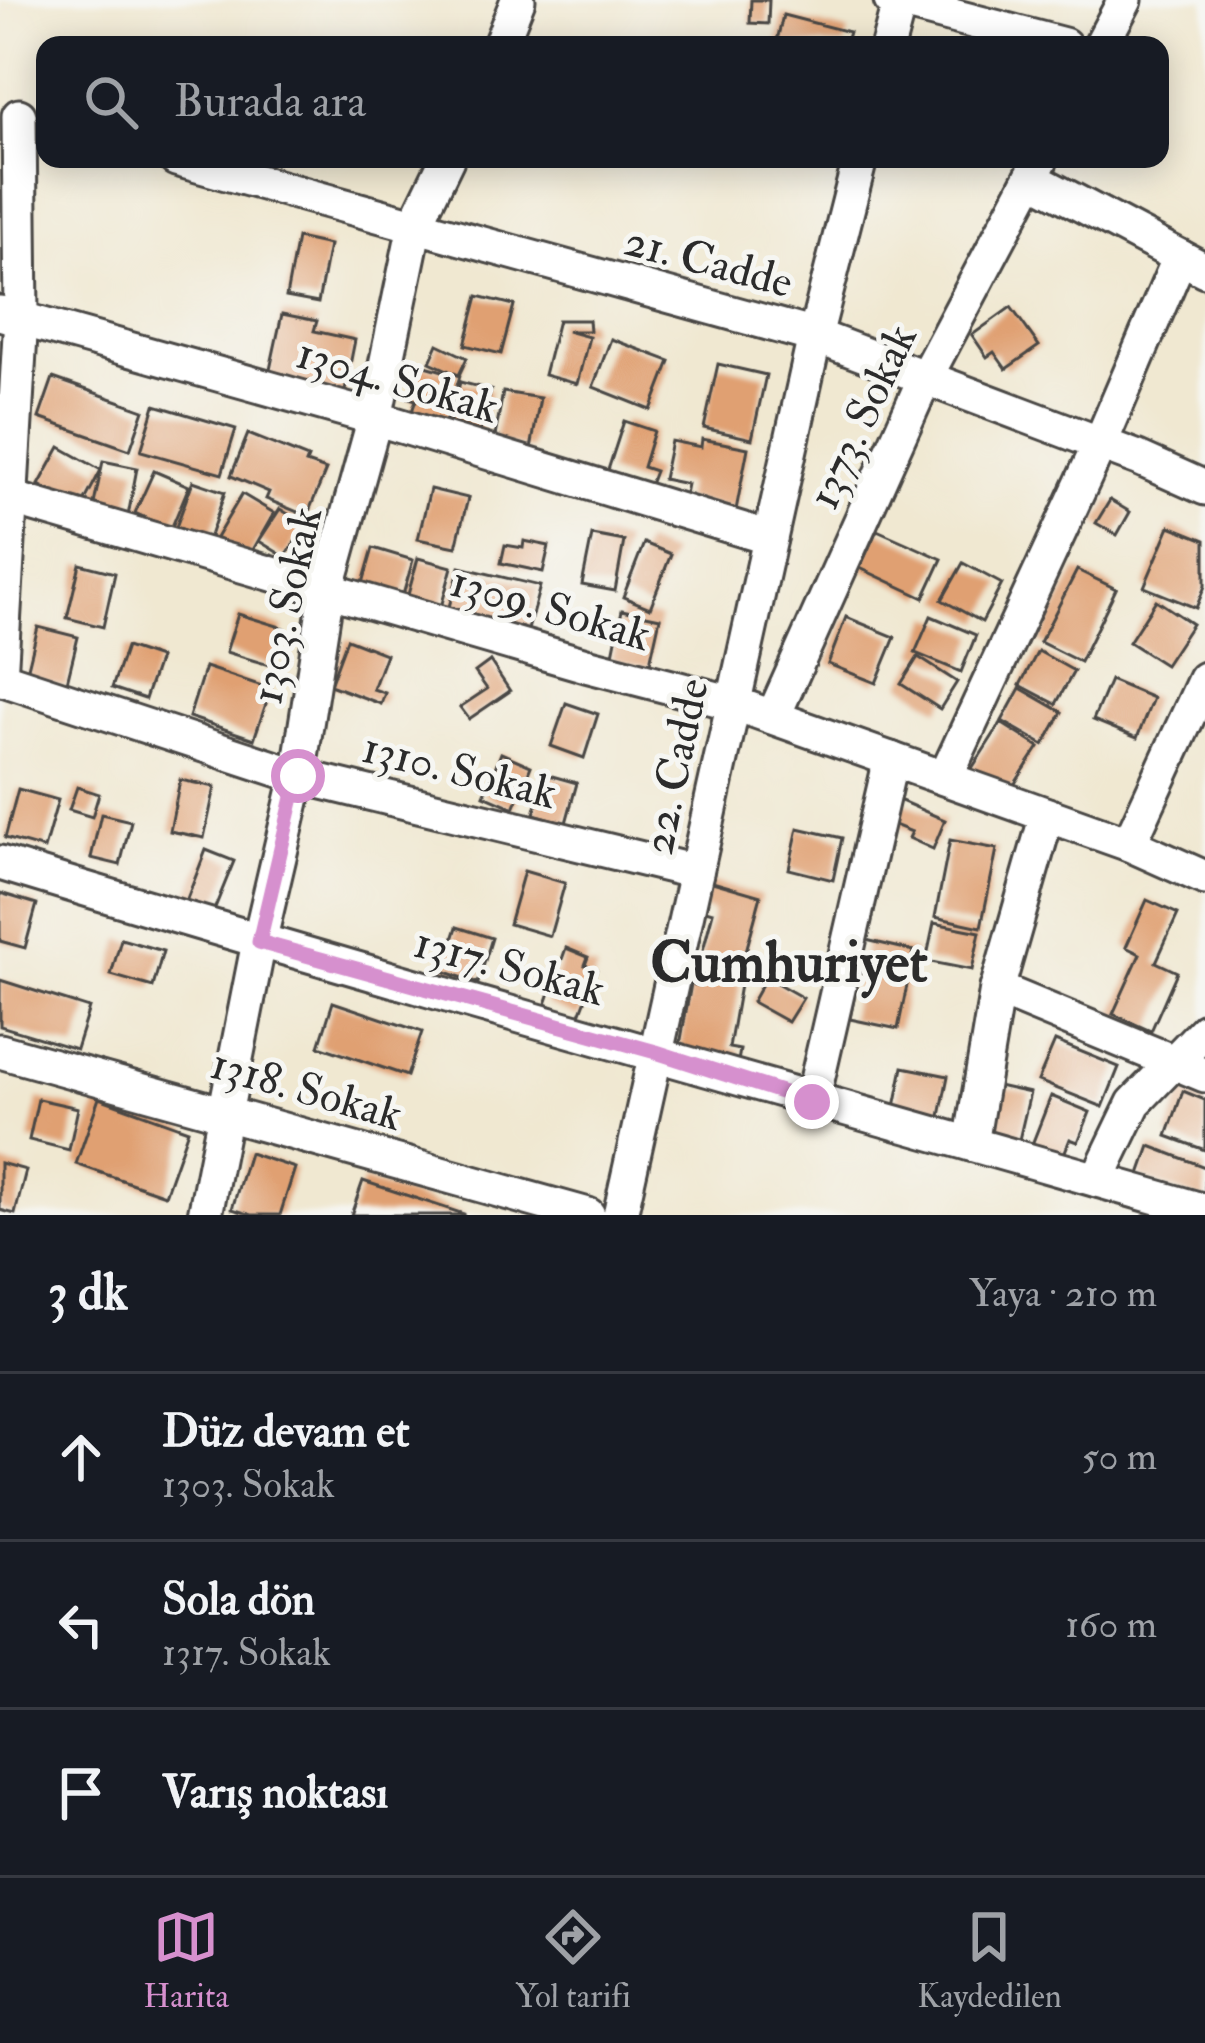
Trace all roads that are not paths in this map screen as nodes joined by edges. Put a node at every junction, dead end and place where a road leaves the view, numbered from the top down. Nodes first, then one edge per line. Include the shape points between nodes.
1 (518, 0) edge
2 (1125, 0) edge
3 (897, 1) edge
4 (504, 36) edge
5 (890, 36) edge
6 (1030, 36) edge
7 (1106, 36) edge
8 (21, 116) edge
9 (209, 168) edge
10 (443, 168) edge
11 (858, 168) edge
12 (1036, 168) edge
13 (415, 225) junction
14 (1192, 264) edge
15 (10, 315) edge
16 (815, 336) junction
17 (925, 378) junction
18 (375, 418) junction
19 (1100, 444) junction
20 (1205, 488) edge
21 (5, 496) edge
22 (770, 538) junction
23 (326, 590) junction
24 (0, 678) edge
25 (1205, 679) edge
26 (734, 703) junction
27 (773, 717) junction
28 (891, 759) junction
29 (298, 776) junction
30 (945, 778) junction
31 (1047, 814) junction
32 (1129, 844) junction
33 (0, 863) edge
34 (696, 872) junction
35 (1205, 878) edge
36 (259, 942) junction
37 (998, 989) junction
38 (1205, 1030) edge
39 (0, 1051) edge
40 (656, 1052) junction
41 (1191, 1069) edge
42 (812, 1102) junction
43 (227, 1113) junction
44 (971, 1144) junction
45 (1097, 1180) junction
46 (1205, 1211) edge
47 (205, 1215) edge
48 (588, 1215) edge
49 (620, 1215) edge

1 - 4 street
2 - 7 street
3 - 5 street
3 - 6 street
8 - 15 street
9 - 13 street, 21. Cadde
10 - 13 street, 1303. Sokak
11 - 16 street, 22. Cadde
12 - 14 street
12 - 17 street, 1373. Sokak
13 - 16 street, 21. Cadde
13 - 18 street, 1303. Sokak
14 - 19 street
15 - 18 street, 1304. Sokak
15 - 21 street
16 - 17 street, 21. Cadde
16 - 22 street, 22. Cadde
17 - 19 street, 21. Cadde
17 - 27 street, 1373. Sokak
18 - 22 street, 1304. Sokak
18 - 23 street, 1303. Sokak
19 - 20 street, 21. Cadde
19 - 30 street
21 - 23 street, 1309. Sokak
21 - 24 street
22 - 26 street, 22. Cadde
23 - 26 street, 1309. Sokak
23 - 29 street, 1303. Sokak
24 - 29 street, 1310. Sokak
25 - 32 street
26 - 27 street, 1309. Sokak
26 - 34 street, 22. Cadde
27 - 28 street, 1309. Sokak
28 - 30 street, 1309. Sokak
28 - 42 street
29 - 34 street, 1310. Sokak
29 - 36 street, 1303. Sokak
30 - 31 street, 1309. Sokak
31 - 32 street, 1309. Sokak
31 - 37 street
32 - 35 street, 1309. Sokak
33 - 36 street, 1317. Sokak
34 - 40 street, 22. Cadde
36 - 40 street, 1317. Sokak
36 - 43 street, 1303. Sokak
37 - 41 street
37 - 44 street
38 - 41 street
39 - 43 street, 1318. Sokak
40 - 42 street, 1317. Sokak
40 - 49 street, 22. Cadde
41 - 45 street via 1134,1102
42 - 44 street, 1317. Sokak
43 - 47 street, 1303. Sokak
43 - 48 street, 1318. Sokak
44 - 45 street, 1317. Sokak
45 - 46 street, 1317. Sokak

